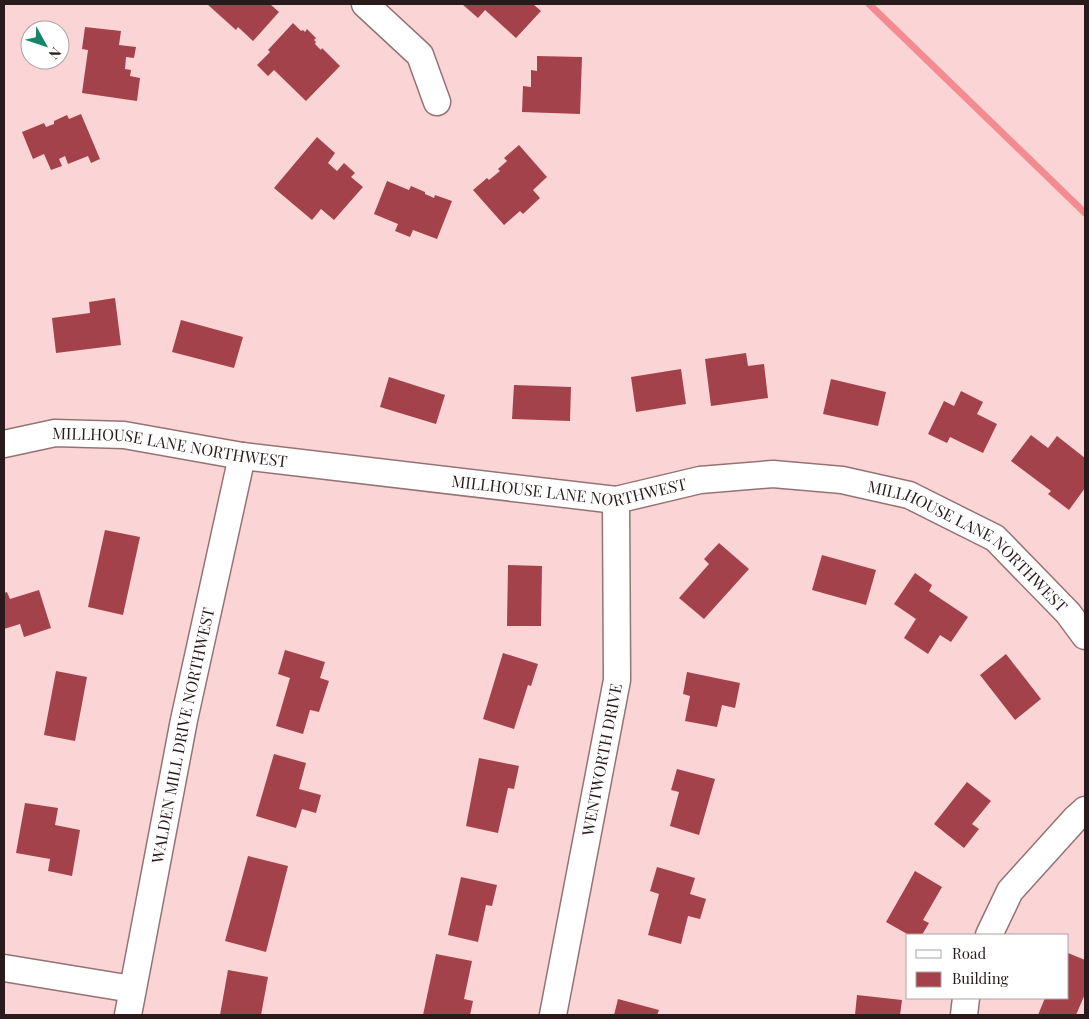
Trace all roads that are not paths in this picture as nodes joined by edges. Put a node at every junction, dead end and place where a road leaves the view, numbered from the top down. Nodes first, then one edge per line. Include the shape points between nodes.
1 (365, 4) edge
2 (437, 102) dead end
3 (4, 444) edge
4 (242, 456) junction
5 (616, 500) junction
6 (1085, 636) edge
7 (1085, 810) edge
8 (989, 934) edge
9 (4, 968) edge
10 (132, 989) junction
11 (966, 999) edge
12 (128, 1015) edge
13 (553, 1015) edge
14 (964, 1015) edge

1 - 2 street via 420,55
3 - 4 street, MILLHOUSE LANE NORTHWEST via 54,433 124,435
4 - 5 street, MILLHOUSE LANE NORTHWEST
4 - 10 street, WALDEN MILL DRIVE NORTHWEST via 184,720
5 - 6 street, MILLHOUSE LANE NORTHWEST via 700,480 773,474 842,480 909,495 995,538 1068,613
5 - 13 street, WENTWORTH DRIVE via 617,680
7 - 8 street via 1010,891
9 - 10 street
10 - 12 street, WALDEN MILL DRIVE NORTHWEST
11 - 14 street

